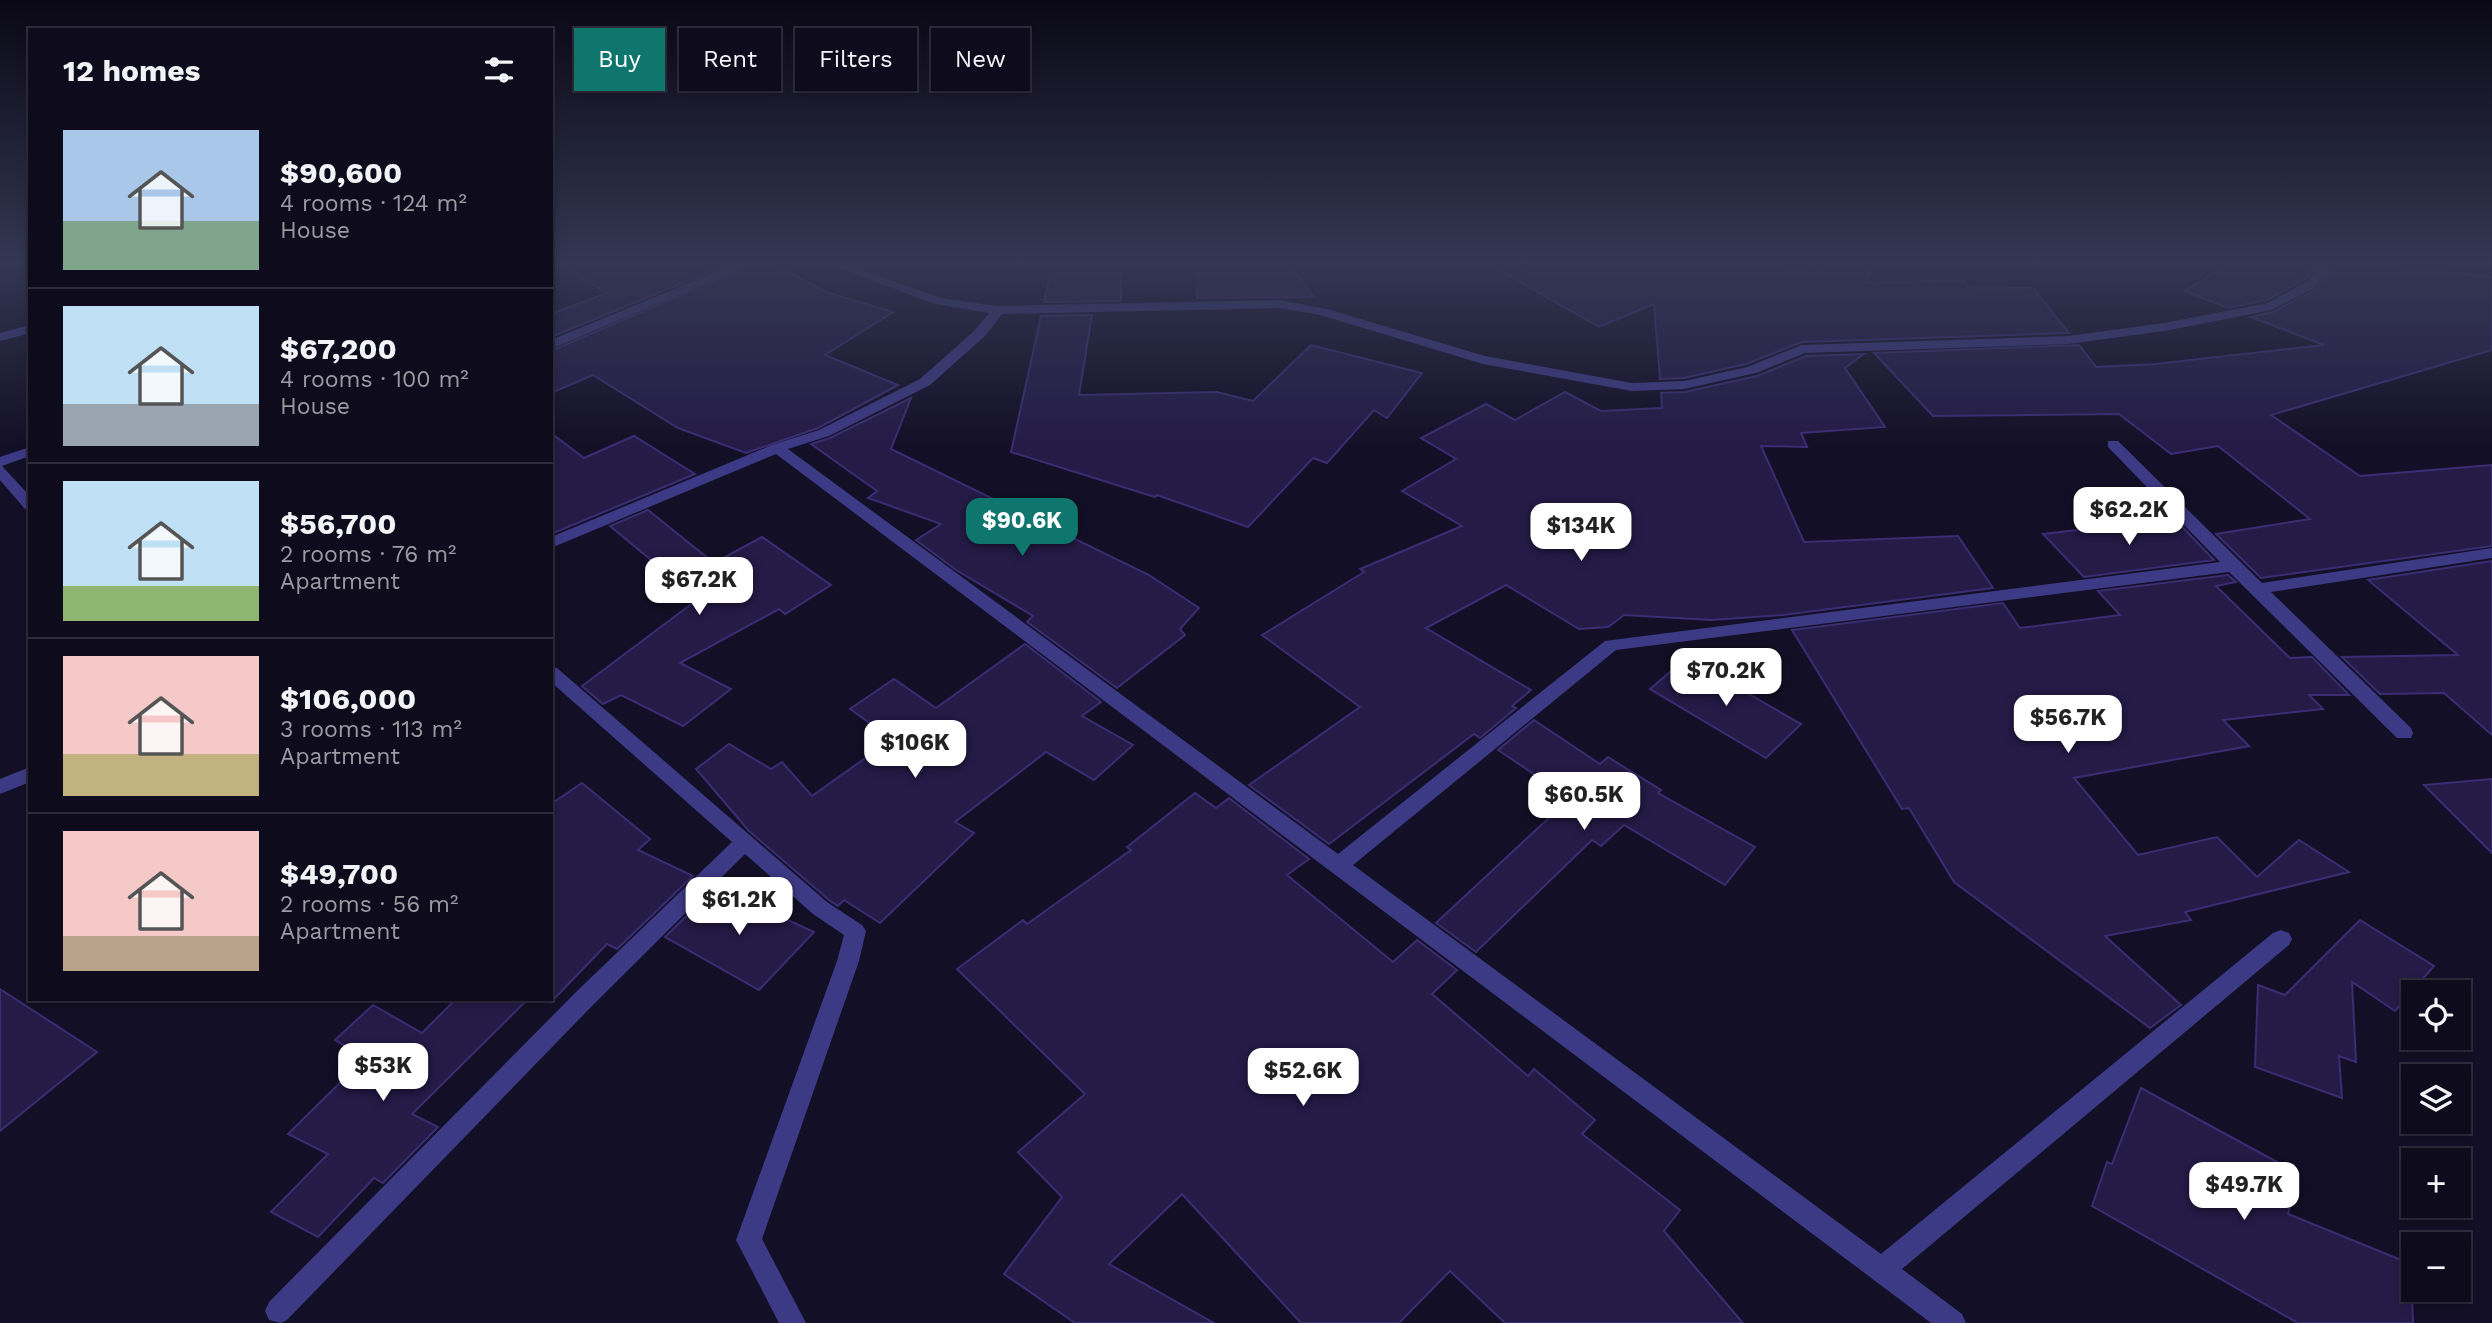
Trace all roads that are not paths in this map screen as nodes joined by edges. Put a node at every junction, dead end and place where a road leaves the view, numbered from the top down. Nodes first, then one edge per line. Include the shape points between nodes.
1 (604, 323) edge
2 (988, 323) edge
3 (1358, 323) edge
4 (2186, 323) edge
5 (28, 329) edge
6 (0, 337) edge
7 (553, 344) edge
8 (2113, 444) dead end
9 (777, 449) junction
10 (28, 452) edge
11 (0, 462) edge
12 (0, 470) edge
13 (28, 504) edge
14 (553, 542) edge
15 (2492, 553) edge
16 (2233, 566) junction
17 (2258, 589) junction
18 (553, 674) edge
19 (2404, 733) dead end
20 (28, 775) edge
21 (0, 787) edge
22 (745, 842) junction
23 (1336, 867) junction
24 (2281, 939) dead end
25 (1882, 1269) junction
26 (278, 1311) dead end
27 (793, 1323) edge
28 (1953, 1323) edge

1 - 7 street
2 - 9 street via 925,382 824,433
3 - 4 street via 1483,360 1645,386 1684,385 1751,370 1801,349 2068,340
5 - 6 street
8 - 16 street
9 - 14 street
9 - 23 street
10 - 11 street
12 - 13 street
15 - 17 street
16 - 17 street
16 - 23 street via 1611,645
17 - 19 street
18 - 22 street
20 - 21 street
22 - 26 street
22 - 27 street via 820,908 855,931 749,1240
23 - 25 street
24 - 25 street
25 - 28 street

